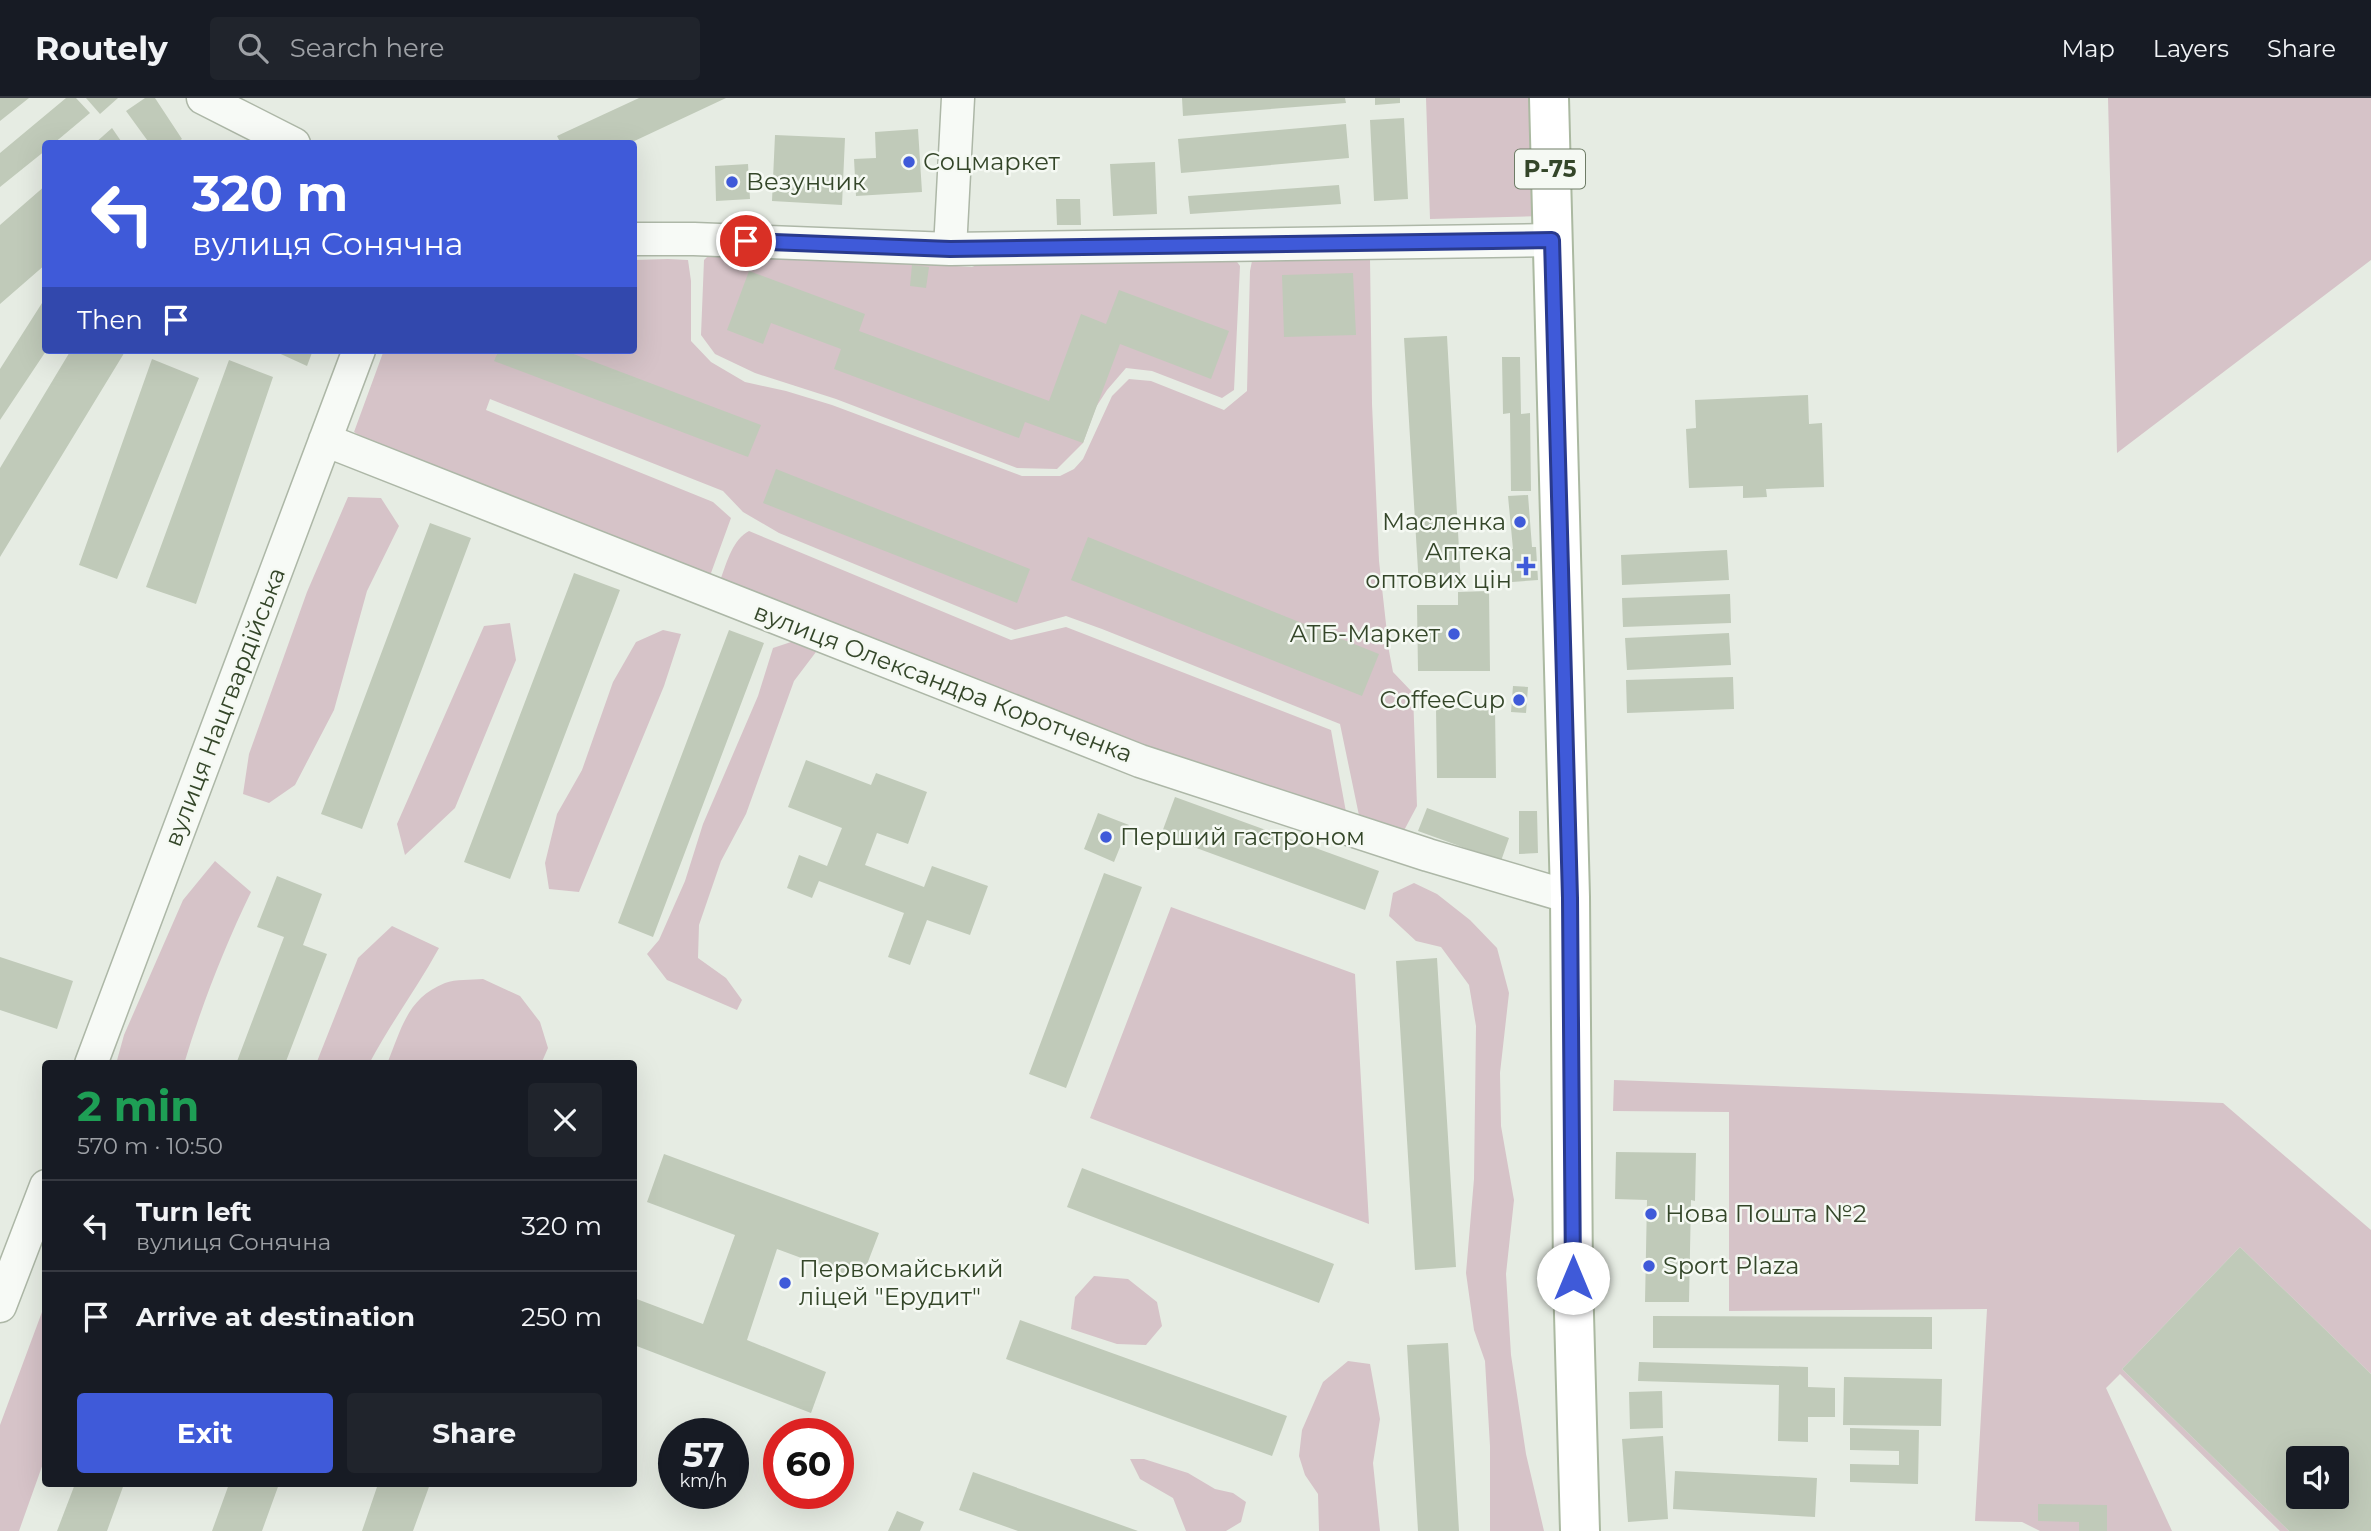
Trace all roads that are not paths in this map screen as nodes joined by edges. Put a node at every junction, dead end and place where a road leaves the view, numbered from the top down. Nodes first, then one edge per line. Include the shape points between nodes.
1 (203, 98) edge
2 (958, 98) edge
3 (1549, 98) edge
4 (286, 140) edge
5 (637, 239) edge
6 (1552, 240) junction
7 (950, 249) junction
8 (357, 354) edge
9 (325, 440) junction
10 (1570, 898) junction
11 (92, 1060) edge
12 (42, 1196) edge
13 (0, 1306) edge
14 (1580, 1531) edge

1 - 4 street
2 - 7 street
3 - 6 main road, Р-75
5 - 7 street
6 - 7 street
6 - 10 main road, Р-75
8 - 9 street, вулиця Нацгвардійська
9 - 10 street, вулиця Олександра Коротченка via 1140,761
9 - 11 street, вулиця Нацгвардійська
10 - 14 main road, Р-75
12 - 13 street

